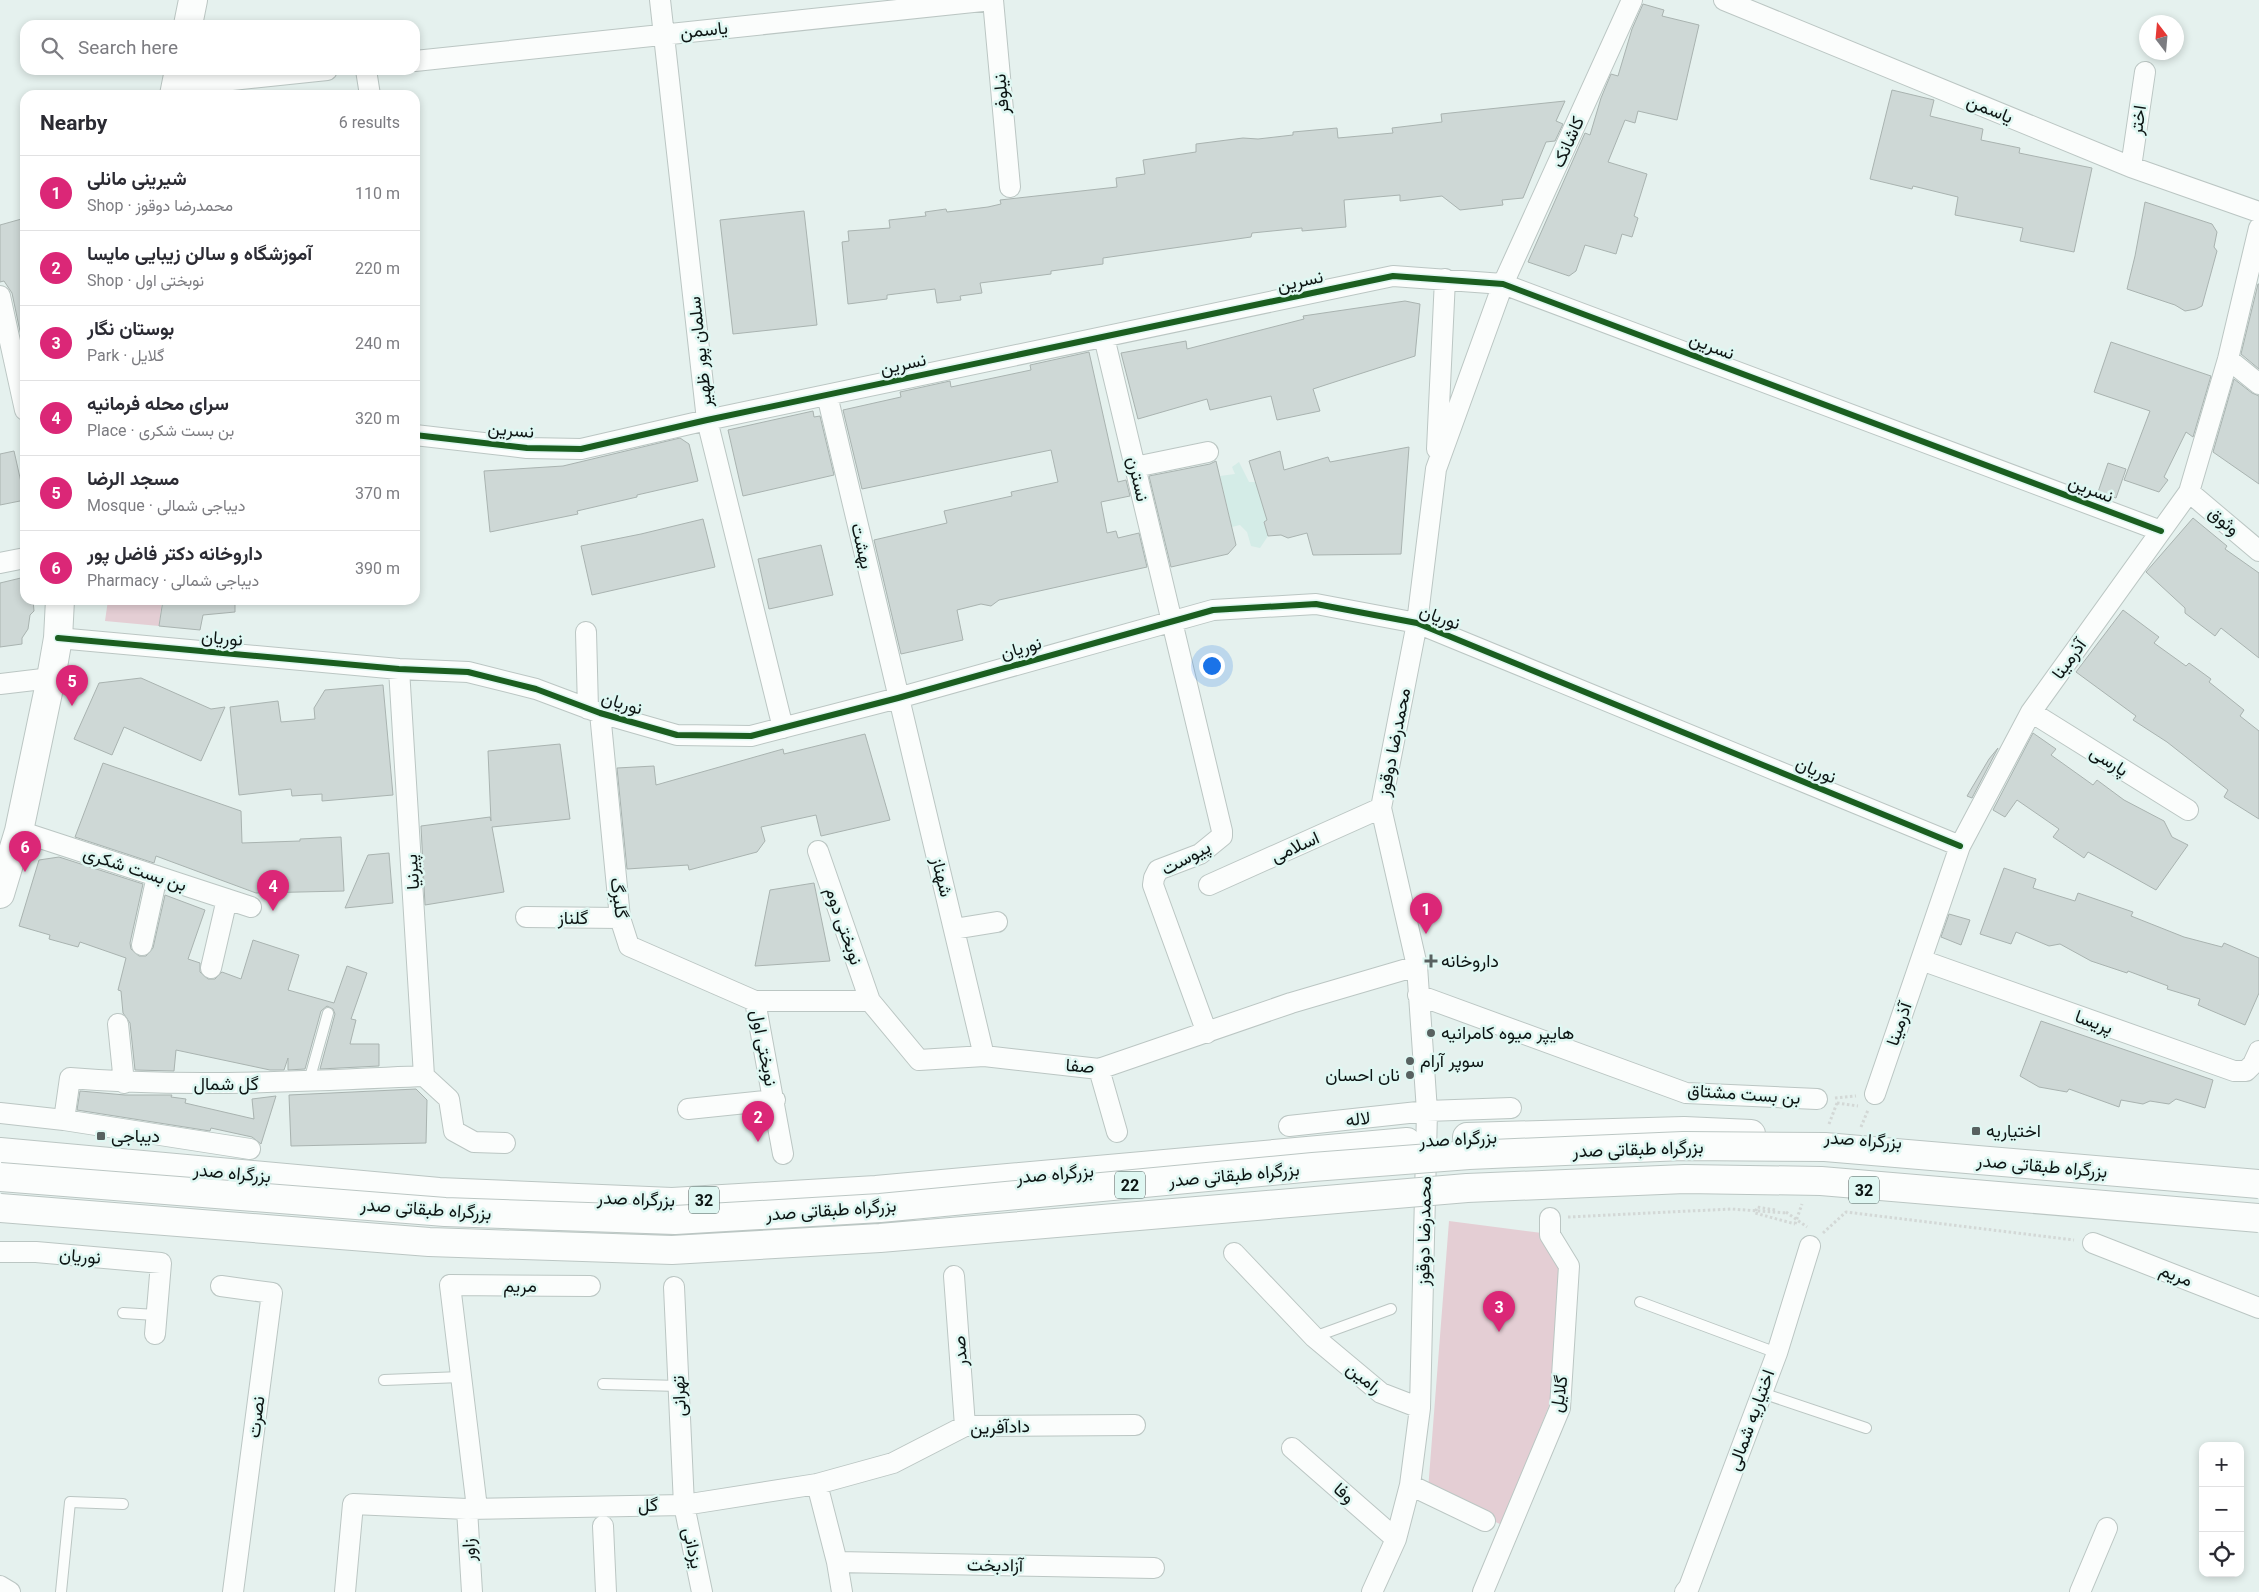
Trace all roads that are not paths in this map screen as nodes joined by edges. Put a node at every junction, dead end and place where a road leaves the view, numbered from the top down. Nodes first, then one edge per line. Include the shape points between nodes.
1 (193, 0) edge
2 (660, 0) edge
3 (992, 0) edge
4 (1632, 0) edge
5 (1724, 0) edge
6 (189, 20) edge
7 (664, 35) junction
8 (420, 60) edge
9 (2145, 72) dead end
10 (273, 75) edge
11 (367, 75) edge
12 (177, 84) edge
13 (369, 90) edge
14 (2131, 167) junction
15 (1010, 187) dead end
16 (2259, 212) edge
17 (2259, 228) edge
18 (1445, 279) junction
19 (1503, 284) junction
20 (0, 296) edge
21 (1104, 337) junction
22 (5, 345) edge
23 (2228, 359) junction
24 (2259, 384) edge
25 (20, 394) edge
26 (827, 395) junction
27 (707, 420) junction
28 (420, 436) edge
29 (1208, 452) dead end
30 (1135, 467) junction
31 (1436, 469) junction
32 (2189, 492) junction
33 (2160, 531) junction
34 (2259, 551) edge
35 (20, 559) edge
36 (0, 563) edge
37 (60, 605) edge
38 (1171, 622) junction
39 (1417, 623) junction
40 (586, 632) dead end
41 (58, 638) junction
42 (399, 669) junction
43 (51, 678) junction
44 (0, 684) edge
45 (898, 698) junction
46 (594, 711) junction
47 (2031, 712) junction
48 (783, 728) junction
49 (1381, 808) junction
50 (2188, 810) dead end
51 (19, 831) junction
52 (1960, 846) junction
53 (818, 851) dead end
54 (158, 876) junction
55 (1209, 885) dead end
56 (0, 894) edge
57 (227, 899) junction
58 (252, 907) dead end
59 (526, 917) dead end
60 (620, 918) junction
61 (997, 922) dead end
62 (954, 929) junction
63 (142, 945) dead end
64 (1921, 960) junction
65 (1417, 966) junction
66 (211, 968) dead end
67 (1418, 995) junction
68 (755, 1001) junction
69 (870, 1001) junction
70 (328, 1013) dead end
71 (118, 1024) dead end
72 (1207, 1033) junction
73 (2259, 1051) edge
74 (984, 1056) junction
75 (1100, 1070) junction
76 (424, 1076) junction
77 (309, 1081) junction
78 (124, 1083) junction
79 (1875, 1094) road end
80 (1817, 1099) road end
81 (775, 1100) junction
82 (1511, 1108) dead end
83 (688, 1109) dead end
84 (1428, 1111) junction
85 (0, 1113) edge
86 (64, 1120) junction
87 (1289, 1126) dead end
88 (1118, 1132) dead end
89 (504, 1143) dead end
90 (250, 1149) dead end
91 (0, 1152) edge
92 (783, 1154) dead end
93 (2259, 1170) edge
94 (0, 1177) edge
95 (2259, 1184) edge
96 (6, 1214) edge
97 (1550, 1218) road end
98 (2259, 1218) edge
99 (2259, 1224) edge
100 (2093, 1242) road end
101 (1810, 1246) road end
102 (0, 1252) edge
103 (1234, 1253) dead end
104 (954, 1276) dead end
105 (221, 1286) dead end
106 (590, 1286) dead end
107 (674, 1287) dead end
108 (1640, 1302) dead end
109 (2259, 1308) edge
110 (1391, 1309) dead end
111 (123, 1313) dead end
112 (156, 1324) joint
113 (1314, 1337) junction
114 (1777, 1353) junction
115 (461, 1377) junction
116 (384, 1380) dead end
117 (603, 1384) dead end
118 (679, 1386) junction
119 (1762, 1393) junction
120 (1420, 1408) junction
121 (1135, 1425) dead end
122 (965, 1426) junction
123 (1866, 1428) dead end
124 (1292, 1448) dead end
125 (817, 1484) junction
126 (1410, 1485) junction
127 (123, 1504) dead end
128 (684, 1505) junction
129 (472, 1509) junction
130 (1485, 1521) dead end
131 (602, 1526) dead end
132 (2107, 1528) dead end
133 (1396, 1539) junction
134 (837, 1562) junction
135 (1154, 1568) dead end
136 (0, 1586) edge
137 (1692, 1590) edge
138 (10, 1592) edge
139 (62, 1592) edge
140 (233, 1592) edge
141 (345, 1592) edge
142 (472, 1592) edge
143 (606, 1592) edge
144 (702, 1592) edge
145 (842, 1592) edge
146 (1372, 1592) edge
147 (1483, 1592) edge
148 (2080, 1592) edge

1 - 6 main road
2 - 7 street, سلمان پور ظهیر
3 - 7 street, یاسمن
3 - 15 street, نیلوفر
4 - 19 street, کاشانک
5 - 14 street, یاسمن
7 - 8 street, یاسمن
7 - 27 street, سلمان پور ظهیر
9 - 14 street, اختر
10 - 12 street
11 - 13 street
14 - 16 street, یاسمن
17 - 23 street, آذرمینا
18 - 19 street, نسرین
18 - 21 street, نسرین via 1393,276
18 - 31 street
19 - 31 street, محمدرضا دوقوز
19 - 33 street, نسرین
20 - 22 street
21 - 26 street, نسرین
21 - 30 street, نسترن
22 - 25 street
23 - 24 street
23 - 32 street, آذرمینا
26 - 27 street, نسرین
26 - 45 street, بهشت
27 - 28 street, نسرین via 581,449 526,448
27 - 48 street, سلمان پور ظهیر
29 - 30 street
30 - 38 street, نسترن
31 - 39 street, محمدرضا دوقوز
32 - 33 street, آذرمینا
32 - 34 street, وثوق
33 - 47 street, آذرمینا
35 - 36 street
37 - 41 main road
38 - 39 street, نوریان via 1213,610 1316,604
38 - 45 street, نوریان
38 - 72 street, پیوست via 1222,836 1200,854 1158,870 1153,885
39 - 49 street, محمدرضا دوقوز
39 - 52 street, نوریان
40 - 46 street, گلبرگ
41 - 42 street, نوریان
41 - 43 main road
42 - 46 street, نوریان via 468,672 536,689
42 - 76 street, پیرنیا
43 - 44 street
43 - 51 main road
45 - 48 street, نوریان
45 - 62 street, شهناز
46 - 48 street, نوریان via 678,735 751,736
46 - 60 street, گلبرگ
47 - 50 street, پارسی
47 - 52 street, آذرمینا
49 - 55 street, اسلامی
49 - 65 street, محمدرضا دوقوز
51 - 54 street, بن بست شکرى
51 - 56 main road
52 - 64 street, آذرمینا
53 - 69 street, نوبختی دوم
54 - 57 street, بن بست شکرى
54 - 63 street
57 - 58 street, بن بست شکرى
57 - 66 street
59 - 60 street, گلناز
60 - 68 street, گلبرگ via 629,946
61 - 62 street
62 - 74 street, شهناز
64 - 73 street, پریسا via 2234,1071 2246,1071
64 - 79 street, آذرمینا
65 - 67 street, محمدرضا دوقوز
65 - 72 street, صفا via 1291,1003
67 - 80 street, بن بست مشتاق via 1686,1093
67 - 84 street, محمدرضا دوقوز
68 - 69 street
68 - 81 street, نوبختی اول
69 - 74 street, صفا via 919,1060
70 - 77 lane
71 - 78 street
72 - 75 street, صفا
74 - 75 street, صفا
75 - 88 street
76 - 77 street, گل شمال
76 - 89 street via 449,1099 454,1131 474,1142
77 - 78 street, گل شمال via 240,1085
78 - 86 street, گل شمال via 70,1078
81 - 83 street
81 - 92 street, نوبختی اول
82 - 84 street, لاله
84 - 87 street, لاله
84 - 120 street, محمدرضا دوقوز
85 - 86 street
86 - 90 street
91 - 93 main road, بزرگراه صدر / 32 via 439,1192 672,1202 876,1190 1467,1137 1684,1131 1855,1140
94 - 95 main road, بزرگراه طبقاتی صدر / 22, bridge via 445,1212 675,1220 880,1208 1469,1155 1683,1146 1825,1148
96 - 98 main road, بزرگراه طبقاتی صدر / 22, bridge via 429,1242 672,1250 890,1238 1467,1188 1684,1179 1822,1181
96 - 99 main road, 32 via 428,1247 672,1254 880,1243 1468,1195 1684,1184 1821,1186
97 - 147 street, گلایل via 1550,1235 1570,1266 1560,1408
100 - 109 street, مریم
101 - 114 street, اختیاریه شمالی
102 - 112 street, نوریان via 161,1263
103 - 113 street, رامین
104 - 122 street, صدر
105 - 140 street, نصرت via 272,1293
106 - 115 street, مریم via 450,1285
107 - 118 street, تهرانی
108 - 114 lane
110 - 113 lane
111 - 112 lane
113 - 120 street, رامین via 1381,1393
114 - 119 street, اختیاریه شمالی
115 - 116 lane
115 - 129 street
117 - 118 lane
118 - 128 street, تهرانی
119 - 123 lane
119 - 137 street, اختیاریه شمالی
120 - 126 street, محمدرضا دوقوز
121 - 122 street, دادآفرین
122 - 125 street, دادآفرین via 893,1463
124 - 133 street, وفا
125 - 128 street, گل
125 - 134 street
126 - 130 street
126 - 133 street, محمدرضا دوقوز
127 - 139 lane via 70,1502
128 - 129 street, گل
128 - 144 street, یزدانی
129 - 141 street, گل via 353,1504
129 - 142 street, زاور
131 - 143 street
132 - 148 street
133 - 146 street, محمدرضا دوقوز
134 - 135 street, آزادبخت
134 - 145 street
136 - 138 street

